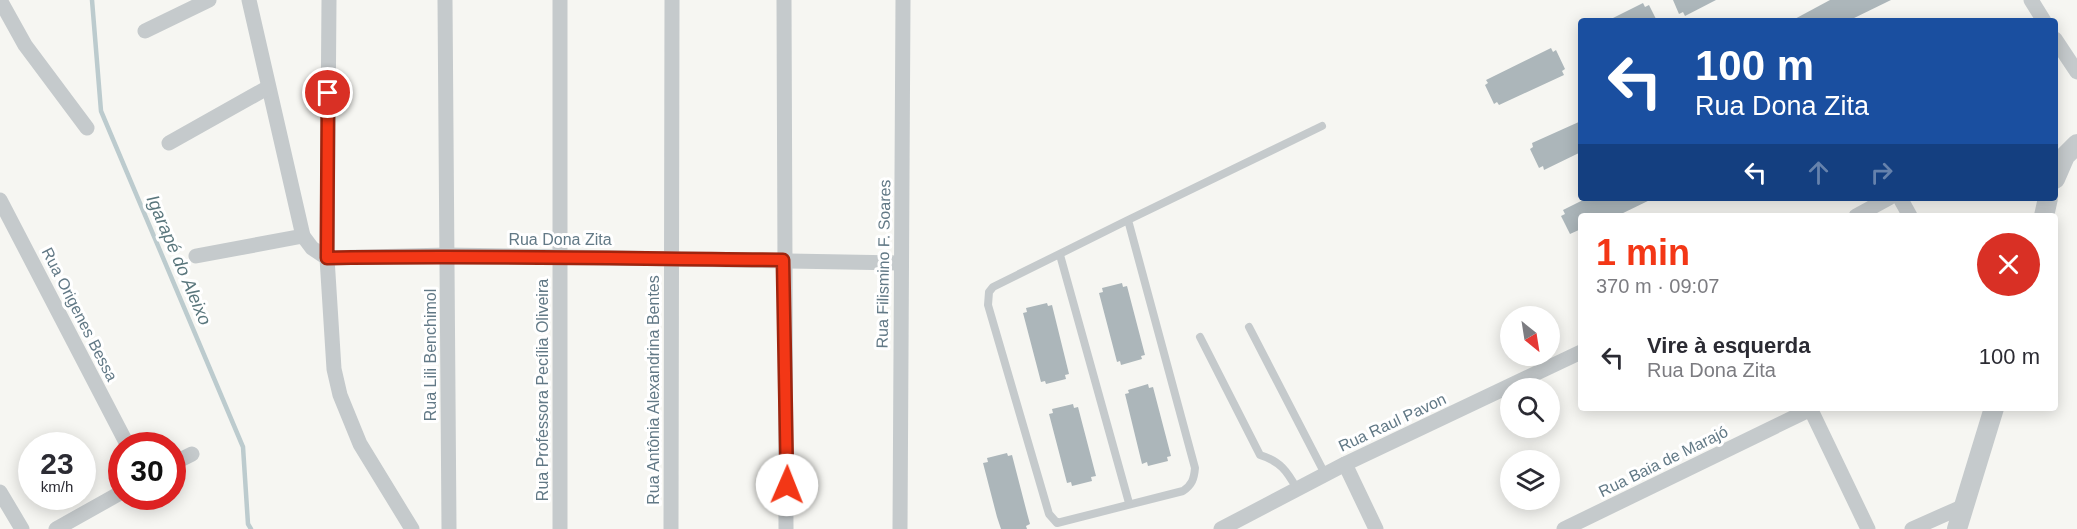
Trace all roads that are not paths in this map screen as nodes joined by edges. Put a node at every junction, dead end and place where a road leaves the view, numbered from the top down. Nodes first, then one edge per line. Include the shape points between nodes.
1 (0, 0) edge
2 (208, 0) edge
3 (249, 0) edge
4 (330, 0) edge
5 (446, 0) edge
6 (560, 0) edge
7 (672, 0) edge
8 (784, 0) edge
9 (903, 0) edge
10 (2031, 0) edge
11 (2042, 18) edge
12 (145, 31) dead end
13 (2058, 44) edge
14 (2077, 72) edge
15 (267, 88) junction
16 (1322, 126) dead end
17 (87, 128) dead end
18 (169, 143) dead end
19 (2066, 152) edge
20 (2058, 171) edge
21 (0, 200) edge
22 (1884, 201) edge
23 (1862, 213) edge
24 (1128, 220) junction
25 (303, 236) junction
26 (447, 255) junction
27 (1060, 255) junction
28 (196, 256) dead end
29 (327, 258) junction
30 (560, 260) junction
31 (672, 260) junction
32 (783, 260) junction
33 (900, 263) junction
34 (1249, 327) dead end
35 (1200, 338) dead end
36 (1578, 353) edge
37 (1805, 411) edge
38 (1812, 411) edge
39 (1993, 411) edge
40 (121, 432) edge
41 (192, 454) dead end
42 (186, 457) edge
43 (1345, 464) junction
44 (1325, 474) junction
45 (1297, 489) junction
46 (0, 492) edge
47 (108, 500) edge
48 (1129, 503) junction
49 (1964, 506) junction
50 (22, 529) edge
51 (56, 529) edge
52 (412, 529) edge
53 (448, 529) edge
54 (560, 529) edge
55 (671, 529) edge
56 (786, 529) edge
57 (900, 529) edge
58 (1221, 529) edge
59 (1376, 529) edge
60 (1564, 529) edge
61 (1868, 529) edge
62 (1912, 529) edge
63 (1959, 529) edge

1 - 17 street via 25,45
2 - 12 street
3 - 15 street
4 - 29 street
5 - 26 street, Rua Lili Benchimol
6 - 30 street, Rua Professora Pecília Oliveira
7 - 31 street, Rua Antônia Alexandrina Bentes
8 - 32 street
9 - 33 street, Rua Filismino F. Soares
10 - 11 street
13 - 14 street
15 - 18 street
15 - 25 street
16 - 24 lane
19 - 20 street
21 - 40 street, Rua Origenes Bessa
22 - 23 street
24 - 27 lane
24 - 48 lane via 1195,468 1190,486 1183,491
25 - 28 street
25 - 29 street
26 - 29 street, Rua Dona Zita
26 - 30 street, Rua Dona Zita
26 - 53 street, Rua Lili Benchimol
27 - 48 lane
27 - 48 lane via 993,287 988,305 1052,520 1063,523
29 - 52 street via 331,342 340,395 360,444
30 - 31 street, Rua Dona Zita
30 - 54 street, Rua Professora Pecília Oliveira
31 - 32 street, Rua Dona Zita
31 - 55 street, Rua Antônia Alexandrina Bentes
32 - 33 street, Rua Dona Zita
32 - 56 street
33 - 57 street, Rua Filismino F. Soares
34 - 44 lane
35 - 45 lane via 1260,455 1287,470
36 - 43 street, Rua Raul Pavon
37 - 60 street, Rua Baia de Marajó
38 - 61 street
39 - 49 street
41 - 42 street
43 - 44 street, Rua Raul Pavon
43 - 59 street
44 - 45 street, Rua Raul Pavon
45 - 58 street, Rua Raul Pavon
46 - 50 street
47 - 51 street
49 - 62 street
49 - 63 street

